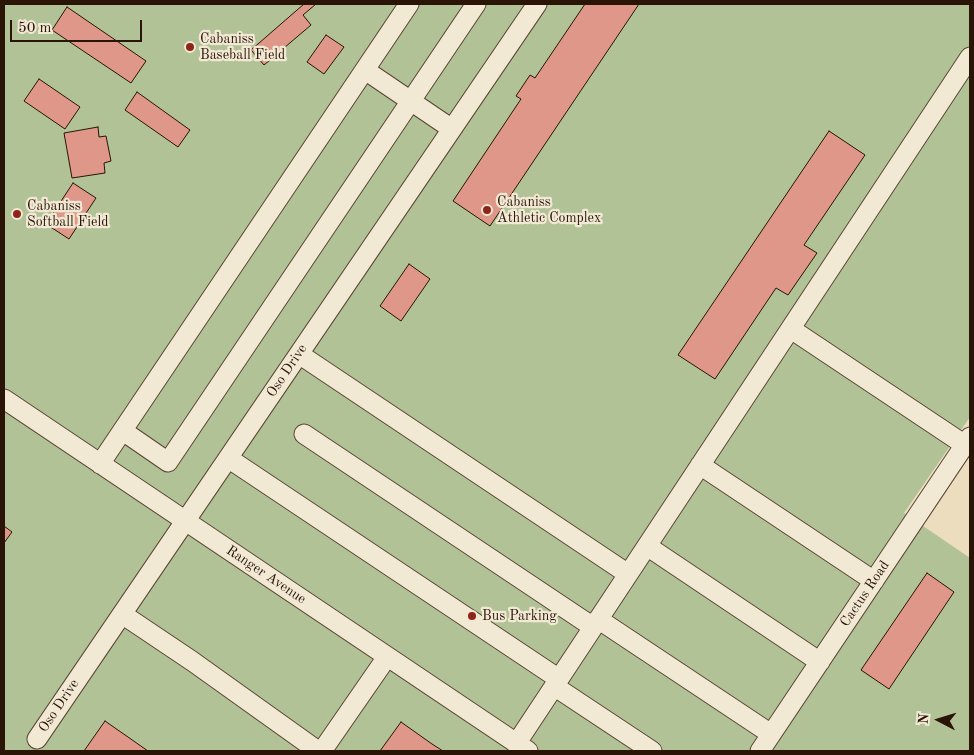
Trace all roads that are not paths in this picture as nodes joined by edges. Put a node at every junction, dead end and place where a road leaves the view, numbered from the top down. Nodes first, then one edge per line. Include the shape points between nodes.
1 (409, 4) edge
2 (476, 4) edge
3 (537, 4) edge
4 (970, 57) edge
5 (365, 70) junction
6 (410, 101) junction
7 (452, 129) junction
8 (791, 329) junction
9 (299, 354) junction
10 (4, 399) edge
11 (122, 431) junction
12 (304, 434) dead end
13 (968, 441) edge
14 (228, 458) junction
15 (100, 464) junction
16 (700, 466) junction
17 (185, 521) junction
18 (647, 546) junction
19 (628, 574) junction
20 (874, 581) junction
21 (122, 614) junction
22 (596, 623) junction
23 (387, 656) junction
24 (820, 662) junction
25 (557, 682) junction
26 (771, 734) junction
27 (37, 739) dead end
28 (522, 748) edge
29 (318, 751) edge
30 (322, 751) edge
31 (652, 751) edge
32 (760, 751) edge

1 - 5 street
2 - 6 street
3 - 7 street, Oso Drive
4 - 8 street
5 - 6 street
5 - 11 street
6 - 7 street
6 - 11 street via 168,462
7 - 9 street, Oso Drive
8 - 13 street
8 - 16 street
9 - 14 street, Oso Drive
9 - 19 street
10 - 15 street, Ranger Avenue
11 - 15 street
12 - 22 street
13 - 20 street, Cactus Road
14 - 17 street, Oso Drive
14 - 25 street
15 - 17 street, Ranger Avenue
16 - 18 street
16 - 20 street
17 - 21 street, Oso Drive
17 - 23 street, Ranger Avenue
18 - 19 street
18 - 24 street
19 - 22 street
20 - 24 street, Cactus Road
21 - 27 street, Oso Drive
21 - 29 street
22 - 25 street
22 - 26 street
23 - 28 street, Ranger Avenue
23 - 30 street
24 - 26 street, Cactus Road
25 - 28 street
25 - 31 street
26 - 32 street, Cactus Road

